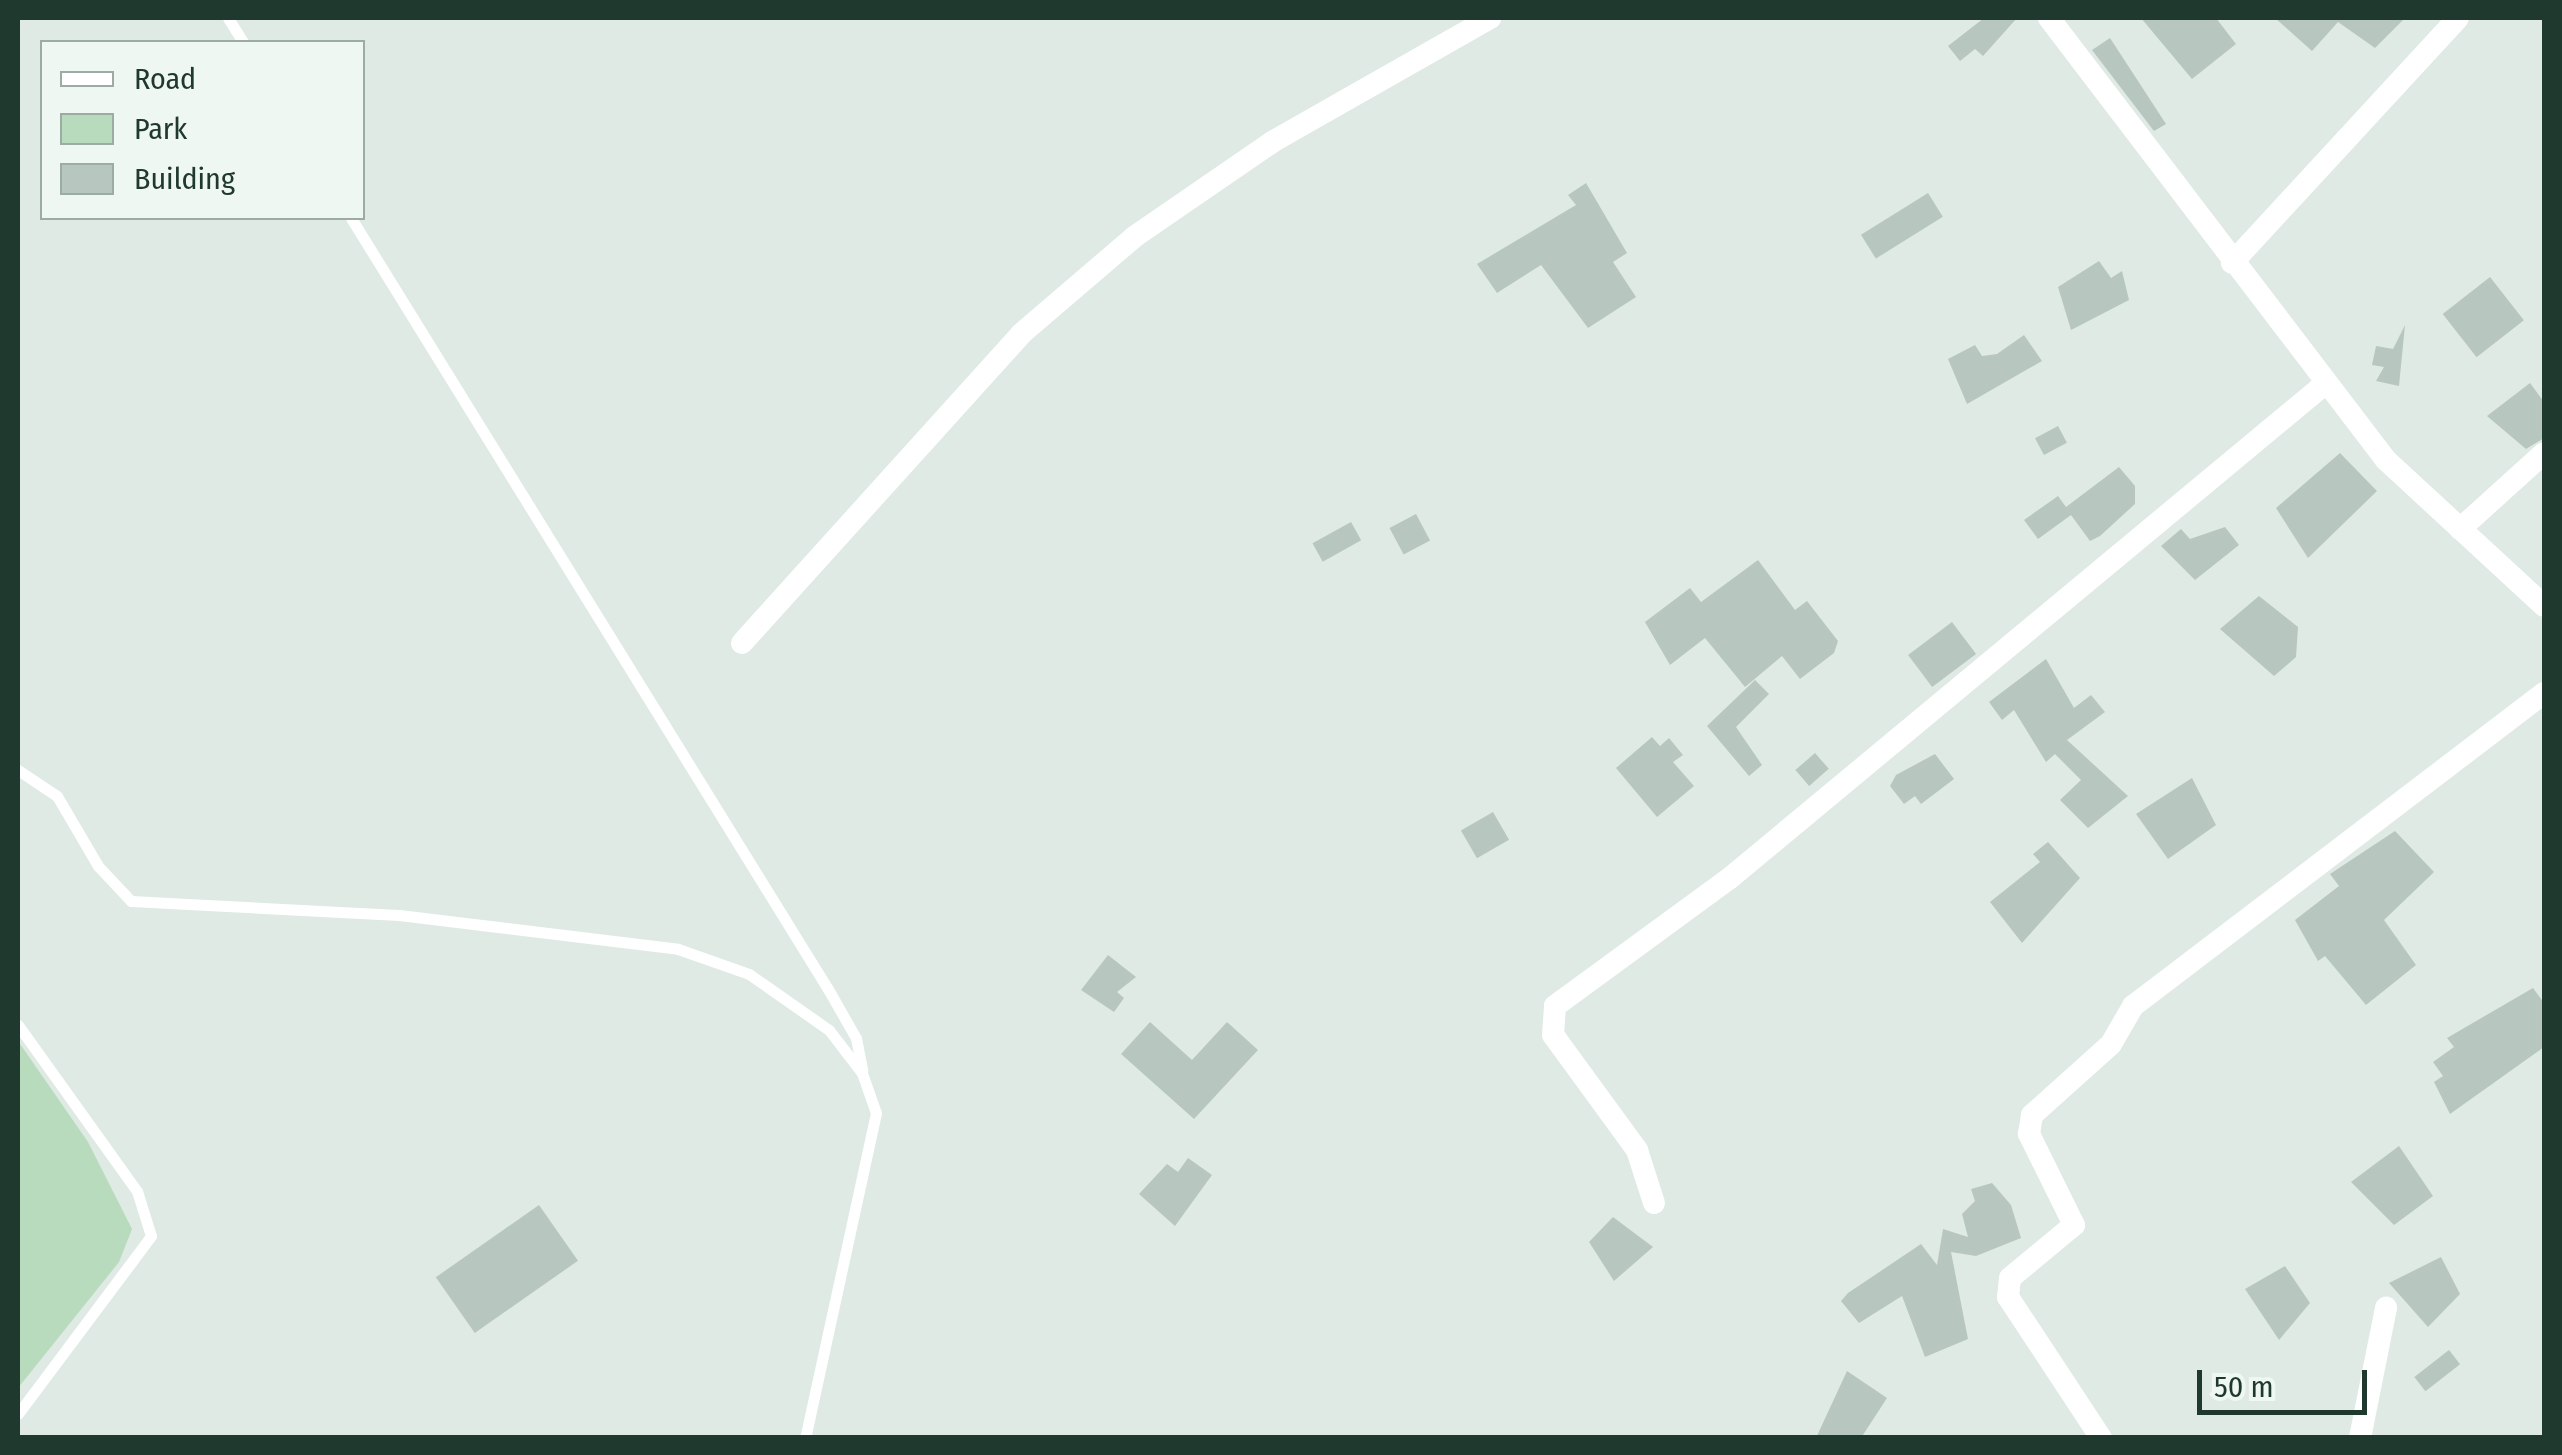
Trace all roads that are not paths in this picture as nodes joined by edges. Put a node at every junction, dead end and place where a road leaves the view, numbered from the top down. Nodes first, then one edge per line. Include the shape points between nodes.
1 (228, 18) edge
2 (1490, 18) edge
3 (2049, 18) edge
4 (2458, 18) edge
5 (242, 40) edge
6 (353, 220) edge
7 (2232, 263) junction
8 (2326, 383) junction
9 (2544, 453) edge
10 (2460, 529) junction
11 (2544, 606) edge
12 (742, 643) dead end
13 (2544, 693) edge
14 (18, 770) edge
15 (18, 1024) edge
16 (862, 1073) junction
17 (1654, 1204) dead end
18 (2386, 1308) dead end
19 (18, 1414) edge
20 (805, 1438) edge
21 (2102, 1438) edge
22 (2360, 1438) edge

1 - 5 lane
2 - 12 street via 1272,142 1134,238 1021,334
3 - 7 street
4 - 7 street
6 - 16 lane via 828,988 856,1038
7 - 8 street
8 - 10 street via 2386,460
8 - 17 street via 1722,885 1555,1006 1553,1035 1637,1150
9 - 10 street
10 - 11 street
13 - 21 street via 2133,1006 2105,1051 2032,1115 2030,1134 2074,1225 2010,1278 2008,1298
14 - 16 lane via 57,796 98,866 131,901 399,915 678,949 750,974 829,1030
15 - 19 lane via 137,1191 150,1236 128,1278
16 - 20 lane via 876,1113
18 - 22 street

